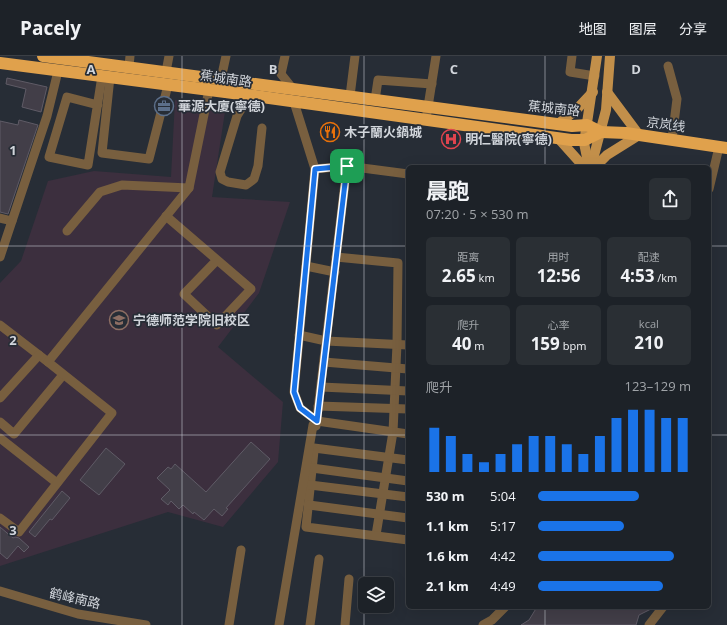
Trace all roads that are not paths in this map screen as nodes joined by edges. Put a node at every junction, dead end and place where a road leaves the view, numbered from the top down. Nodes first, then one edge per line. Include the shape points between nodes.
1 (43, 56) edge
2 (169, 56) edge
3 (226, 56) edge
4 (285, 56) edge
5 (355, 56) edge
6 (436, 56) edge
7 (572, 56) edge
8 (597, 56) edge
9 (610, 56) edge
10 (60, 57) edge
11 (130, 61) edge
12 (0, 63) edge
13 (668, 66) dead end
14 (58, 71) junction
15 (166, 72) junction
16 (595, 76) junction
17 (106, 77) junction
18 (221, 79) junction
19 (432, 84) junction
20 (168, 85) junction
21 (293, 89) junction
22 (208, 90) junction
23 (593, 92) junction
24 (607, 92) junction
25 (54, 93) junction
26 (250, 95) junction
27 (350, 96) junction
28 (67, 97) junction
29 (375, 100) junction
30 (294, 102) junction
31 (98, 105) junction
32 (428, 107) junction
33 (425, 120) junction
34 (558, 124) junction
35 (587, 125) junction
36 (262, 128) dead end
37 (600, 132) junction
38 (639, 135) junction
39 (558, 138) junction
40 (672, 139) junction
41 (585, 140) junction
42 (723, 147) edge
43 (582, 165) edge
44 (590, 165) edge
45 (591, 165) edge
46 (598, 165) edge
47 (347, 166) junction
48 (315, 169) junction
49 (406, 174) edge
50 (711, 183) edge
51 (189, 188) junction
52 (166, 216) junction
53 (0, 218) edge
54 (12, 221) junction
55 (67, 231) dead end
56 (0, 257) edge
57 (336, 257) junction
58 (217, 260) junction
59 (398, 263) junction
60 (406, 263) edge
61 (306, 266) junction
62 (334, 272) junction
63 (0, 325) edge
64 (299, 335) junction
65 (326, 341) junction
66 (397, 344) junction
67 (406, 345) edge
68 (38, 355) junction
69 (48, 362) junction
70 (324, 362) junction
71 (396, 368) junction
72 (406, 369) edge
73 (63, 375) junction
74 (321, 387) junction
75 (395, 391) junction
76 (406, 391) edge
77 (0, 398) edge
78 (318, 406) junction
79 (394, 408) junction
80 (406, 409) edge
81 (317, 421) junction
82 (0, 422) edge
83 (393, 432) junction
84 (406, 434) edge
85 (0, 438) edge
86 (314, 448) junction
87 (388, 459) junction
88 (406, 460) edge
89 (312, 468) junction
90 (385, 478) junction
91 (406, 481) edge
92 (57, 483) junction
93 (310, 485) junction
94 (383, 494) junction
95 (406, 497) edge
96 (308, 505) junction
97 (379, 514) junction
98 (0, 518) edge
99 (406, 518) edge
100 (376, 535) junction
101 (406, 540) edge
102 (241, 550) dead end
103 (319, 559) dead end
104 (349, 579) dead end
105 (0, 591) edge
106 (503, 609) edge
107 (661, 609) edge
108 (146, 625) edge
109 (229, 625) edge
110 (279, 625) edge
111 (310, 625) edge
112 (345, 625) edge
113 (483, 625) edge
114 (649, 625) edge

1 - 10 highway, 蕉城南路
2 - 15 street
3 - 18 street
4 - 21 street via 281,74
5 - 27 street
6 - 19 street
7 - 16 street via 570,72
8 - 16 main road
9 - 24 main road
10 - 11 highway, 蕉城南路
11 - 15 highway, 蕉城南路
12 - 14 highway, 蕉城南路
13 - 40 street via 677,100
14 - 17 highway, 蕉城南路
14 - 25 street
15 - 18 highway, 蕉城南路
16 - 23 main road
17 - 20 highway, 蕉城南路
17 - 20 street via 102,152 149,159
17 - 31 street
18 - 21 highway, 蕉城南路
19 - 29 street via 378,80
19 - 32 street
20 - 22 highway, 蕉城南路
21 - 27 highway, 蕉城南路
22 - 26 highway, 蕉城南路
22 - 51 street
23 - 34 main road
23 - 35 main road
24 - 37 main road via 606,110
24 - 38 main road
25 - 28 street
25 - 54 street
26 - 30 highway, 蕉城南路
26 - 36 street via 237,116 220,172 222,179 246,186 254,179
27 - 29 highway, 蕉城南路
28 - 31 street
28 - 31 street via 49,157 88,165
29 - 32 highway, 蕉城南路
30 - 33 highway, 蕉城南路
30 - 48 street
32 - 33 street
32 - 34 highway, 蕉城南路
33 - 39 highway, 蕉城南路
34 - 35 highway, 蕉城南路
35 - 37 highway, 蕉城南路
35 - 41 main road
37 - 38 highway, 京岚线
37 - 41 highway
37 - 45 main road
38 - 40 highway, 京岚线
38 - 46 main road via 607,155
39 - 41 highway, 蕉城南路
39 - 43 main road
40 - 42 highway, 京岚线
41 - 44 main road
42 - 50 street
47 - 48 street
47 - 49 street
47 - 57 street
48 - 61 street
51 - 52 street
51 - 55 street via 122,185 100,192
52 - 58 street
52 - 69 street
53 - 54 street
54 - 56 street
57 - 59 street
57 - 62 street
58 - 58 street via 251,289 217,325 184,294
59 - 60 street
59 - 66 street
61 - 62 street
61 - 64 street
62 - 65 street
63 - 68 street
64 - 65 street
64 - 81 street via 294,392 300,408
65 - 66 street
65 - 70 street
66 - 67 street
66 - 71 street
68 - 69 street
68 - 77 street
69 - 73 street
70 - 71 street
70 - 74 street
71 - 72 street
71 - 75 street
73 - 82 street via 14,434
73 - 92 street via 112,413
74 - 75 street
74 - 78 street
75 - 76 street
75 - 79 street
78 - 79 street
78 - 81 street
79 - 80 street
79 - 83 street
81 - 83 street
81 - 86 street
81 - 110 street via 313,425
83 - 84 street
83 - 87 street
85 - 92 street
86 - 87 street
86 - 89 street
87 - 88 street
87 - 90 street
89 - 90 street
89 - 93 street
90 - 91 street
90 - 94 street
92 - 98 street via 19,532
93 - 94 street
93 - 96 street
94 - 95 street
94 - 97 street
96 - 97 street
96 - 100 street via 306,527
97 - 99 street
97 - 100 street
100 - 101 street
102 - 109 street
103 - 111 street
104 - 112 street
105 - 108 street, 鹤峰南路 via 78,614
106 - 113 street
107 - 114 street

